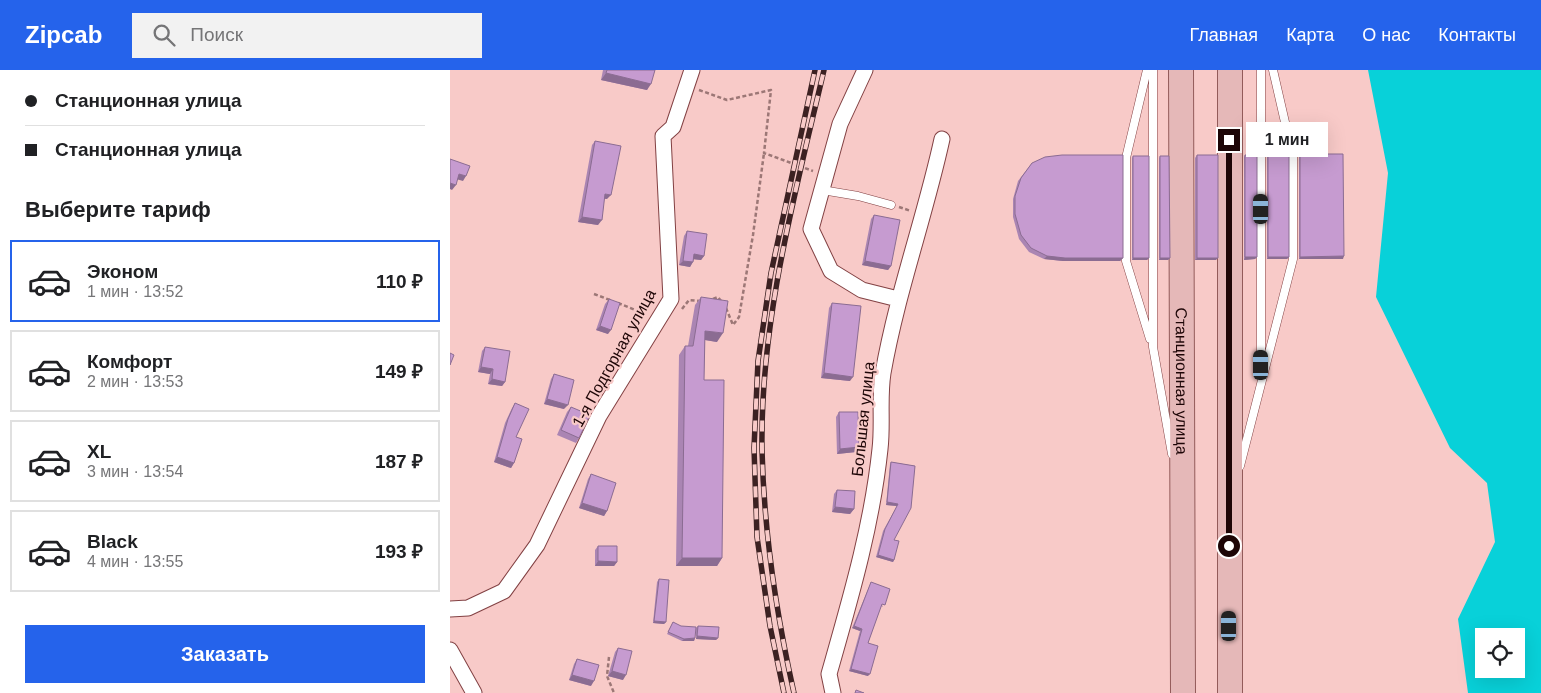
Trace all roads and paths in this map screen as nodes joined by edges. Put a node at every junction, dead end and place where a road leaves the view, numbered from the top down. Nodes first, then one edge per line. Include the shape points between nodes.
1 (692, 70) edge
2 (865, 70) edge
3 (1147, 70) edge
4 (1153, 70) edge
5 (1181, 70) edge
6 (1230, 70) edge
7 (1261, 70) edge
8 (1273, 70) edge
9 (697, 84) dead end
10 (942, 138) dead end
11 (764, 153) junction
12 (822, 190) junction
13 (891, 205) dead end
14 (594, 294) dead end
15 (898, 299) junction
16 (702, 301) edge
17 (709, 301) edge
18 (660, 316) junction
19 (1153, 347) junction
20 (1261, 383) junction
21 (1229, 507) junction
22 (1182, 509) junction
23 (450, 609) edge
24 (450, 650) edge
25 (609, 657) dead end
26 (474, 693) edge
27 (614, 693) edge
28 (833, 693) edge
29 (1183, 693) edge
30 (1230, 693) edge

1 - 18 street, 1-я Подгорная улица via 673,127 663,136 671,299
2 - 12 street via 840,124
3 - 19 lane via 1126,158 1126,261
4 - 19 lane
5 - 22 main road, Станционная улица
6 - 21 main road
7 - 20 lane
8 - 20 lane via 1293,157 1293,259
9 - 11 path via 700,92 727,100 771,90
10 - 15 street, Большая улица via 934,178
11 - 12 path via 814,171 813,186
11 - 17 path via 753,235 738,317 733,325 718,297
12 - 13 lane
12 - 15 street via 811,229 831,272 862,290
14 - 18 path via 647,315
15 - 28 street, Большая улица via 882,376 880,449 862,558 829,674
16 - 18 path via 689,300 678,315
18 - 23 street, 1-я Подгорная улица via 599,416 537,545 504,591 468,608
19 - 22 lane
20 - 21 lane
21 - 30 main road
22 - 29 main road, Станционная улица
24 - 26 street
25 - 27 path via 607,676

